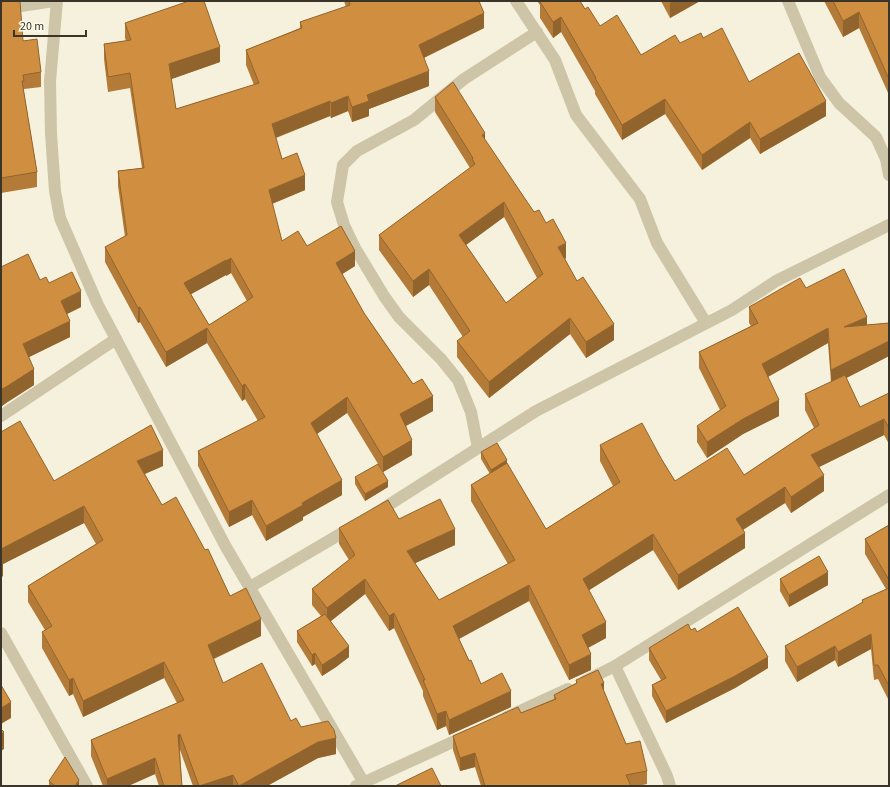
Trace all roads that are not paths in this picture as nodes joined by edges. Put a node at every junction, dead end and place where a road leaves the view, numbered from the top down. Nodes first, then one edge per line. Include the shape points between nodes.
1 (56, 1) edge
2 (516, 1) edge
3 (788, 1) edge
4 (1, 9) edge
5 (537, 32) junction
6 (889, 174) edge
7 (889, 224) edge
8 (706, 323) junction
9 (116, 339) junction
10 (1, 416) edge
11 (478, 448) junction
12 (889, 495) edge
13 (250, 587) junction
14 (1, 633) edge
15 (615, 666) junction
16 (500, 720) edge
17 (478, 730) edge
18 (360, 784) edge
19 (87, 786) edge
20 (670, 786) edge

1 - 4 street
1 - 9 street via 50,81 55,191 60,218 98,305
2 - 5 street
3 - 6 street via 820,77 839,103 876,137 886,158
5 - 8 street via 555,60 576,114 640,199 657,243
5 - 11 street via 464,79 414,120 357,151 343,165 337,202 355,248 384,296 399,317 458,380 471,412
7 - 8 street via 776,281 732,310
8 - 11 street via 536,411
9 - 10 street
9 - 13 street
11 - 13 street via 386,507
12 - 15 street
13 - 18 street
14 - 19 street
15 - 16 street
15 - 20 street
17 - 18 street

